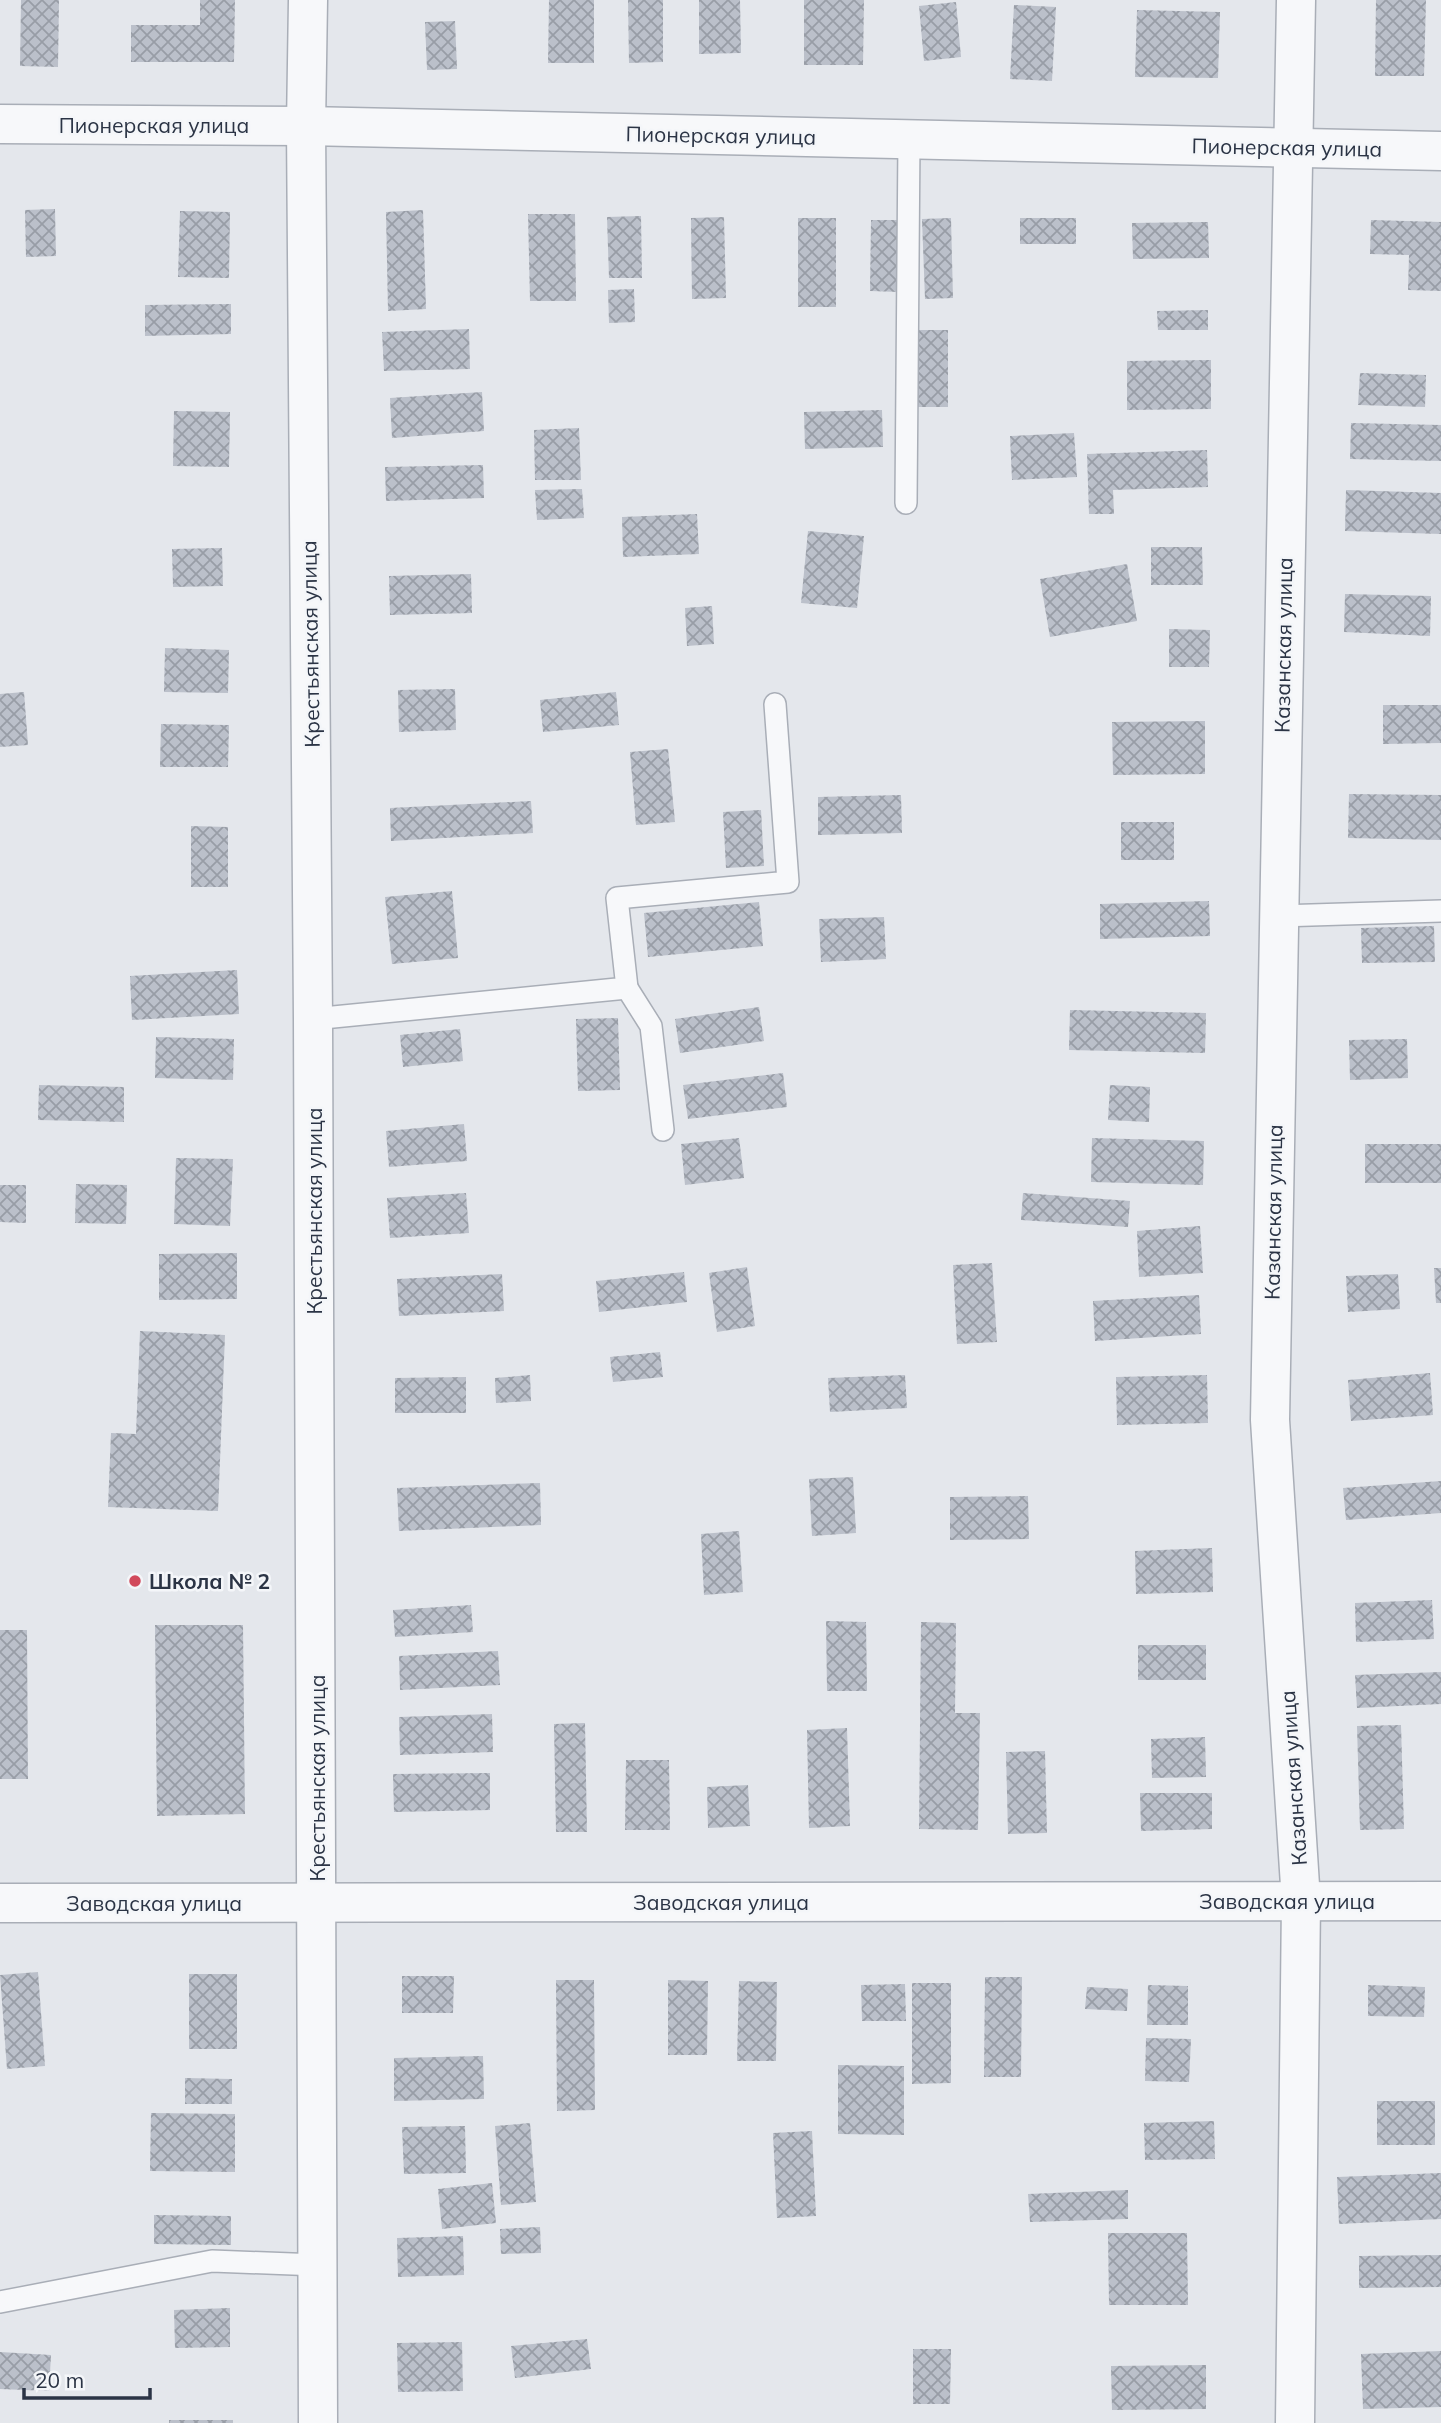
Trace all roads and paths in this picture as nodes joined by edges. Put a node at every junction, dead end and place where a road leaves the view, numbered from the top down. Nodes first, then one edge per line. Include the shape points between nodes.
1 (308, 0) edge
2 (1296, 0) edge
3 (0, 124) edge
4 (306, 126) junction
5 (909, 139) junction
6 (1292, 148) junction
7 (1441, 151) edge
8 (906, 503) dead end
9 (775, 704) dead end
10 (1441, 911) edge
11 (1279, 916) junction
12 (627, 988) junction
13 (313, 1019) junction
14 (663, 1130) dead end
15 (1301, 1901) junction
16 (1441, 1901) edge
17 (0, 1903) edge
18 (318, 1903) junction
19 (318, 2265) junction
20 (0, 2302) edge
21 (318, 2423) edge
22 (1295, 2423) edge

1 - 4 street, Крестьянская улица
2 - 6 street, Казанская улица
3 - 4 street, Пионерская улица
4 - 5 street, Пионерская улица
4 - 13 street, Крестьянская улица
5 - 6 street, Пионерская улица
5 - 8 lane
6 - 7 street, Пионерская улица
6 - 11 street, Казанская улица
9 - 12 lane via 788,882 617,898
10 - 11 lane
11 - 15 street, Казанская улица via 1270,1420
12 - 13 lane
12 - 14 lane via 651,1026
13 - 18 street, Крестьянская улица
15 - 16 street, Заводская улица
15 - 18 street, Заводская улица
15 - 22 street, Казанская улица
17 - 18 street, Заводская улица
18 - 19 street, Крестьянская улица
19 - 20 lane via 212,2260
19 - 21 street, Крестьянская улица

